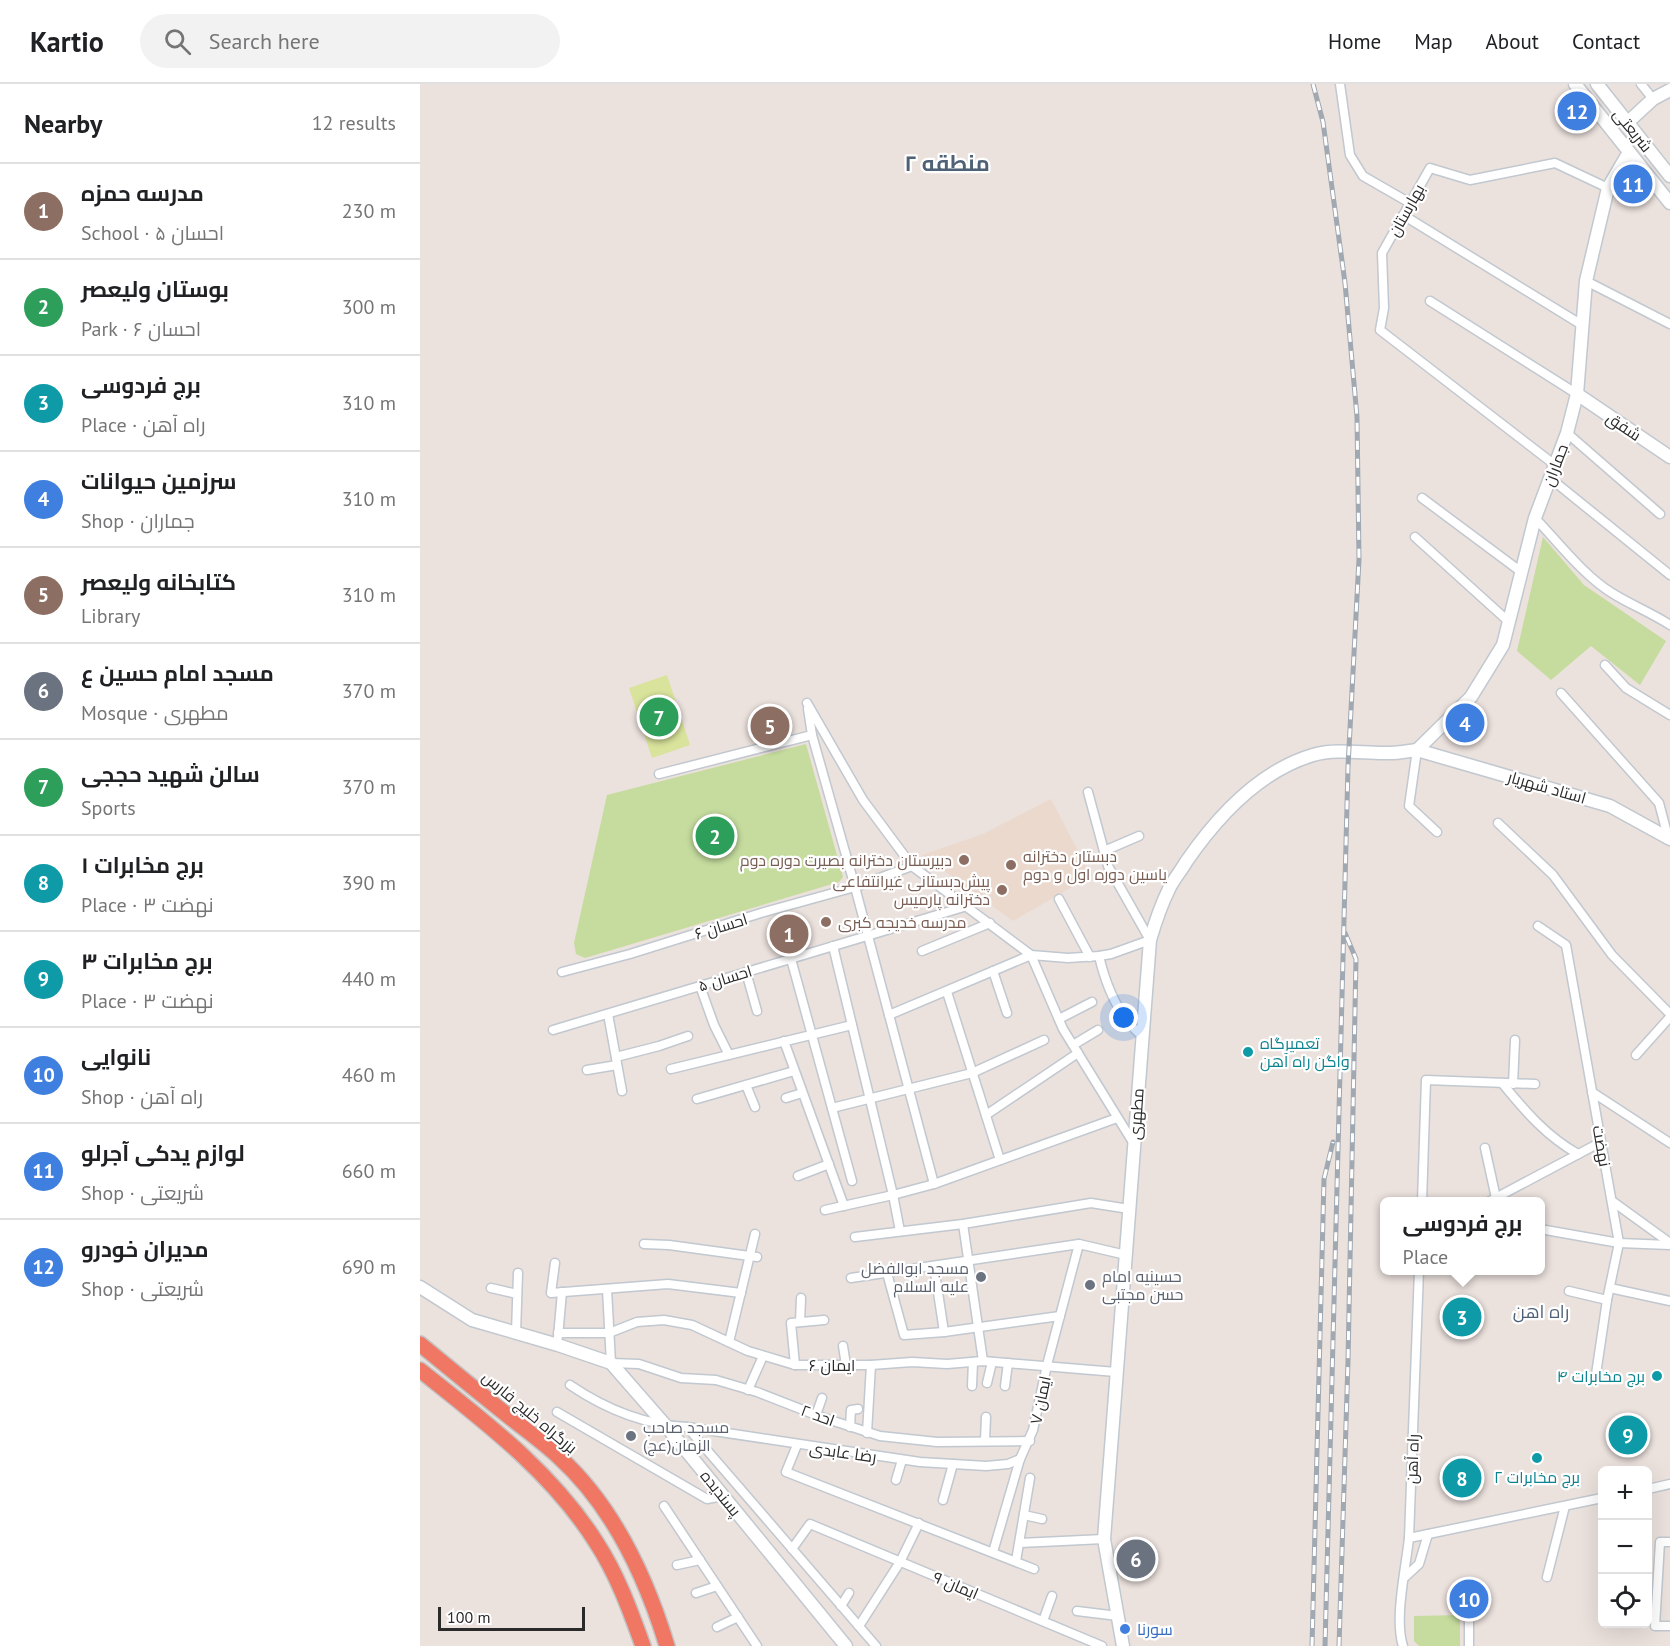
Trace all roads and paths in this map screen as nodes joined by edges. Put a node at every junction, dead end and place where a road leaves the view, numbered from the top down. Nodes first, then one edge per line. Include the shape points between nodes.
1 (1340, 84) edge
2 (1575, 84) edge
3 (1597, 84) edge
4 (1641, 84) edge
5 (1670, 90) edge
6 (1653, 99) junction
7 (1627, 123) junction
8 (1629, 152) junction
9 (1670, 176) edge
10 (1608, 188) junction
11 (1410, 203) junction
12 (1670, 203) edge
13 (1403, 215) junction
14 (1586, 281) junction
15 (1430, 301) dead end
16 (1670, 324) edge
17 (1582, 325) junction
18 (1577, 394) junction
19 (1567, 433) junction
20 (1670, 457) edge
21 (1555, 465) junction
22 (1550, 478) junction
23 (1422, 498) dead end
24 (1660, 514) dead end
25 (1534, 518) junction
26 (1415, 537) dead end
27 (1520, 571) junction
28 (1670, 575) edge
29 (1508, 621) junction
30 (1670, 626) edge
31 (1605, 665) dead end
32 (1560, 693) dead end
33 (1670, 715) edge
34 (812, 735) junction
35 (1417, 750) junction
36 (659, 774) dead end
37 (1088, 792) dead end
38 (1498, 823) dead end
39 (1437, 831) dead end
40 (1139, 836) dead end
41 (1669, 838) edge
42 (1104, 851) junction
43 (912, 866) junction
44 (855, 887) junction
45 (1059, 899) dead end
46 (967, 906) junction
47 (990, 923) junction
48 (1538, 926) dead end
49 (868, 936) junction
50 (1150, 940) junction
51 (833, 946) junction
52 (922, 951) dead end
53 (1031, 955) junction
54 (1094, 956) junction
55 (791, 959) junction
56 (993, 971) junction
57 (562, 972) dead end
58 (746, 972) junction
59 (700, 986) junction
60 (947, 992) junction
61 (1092, 1002) dead end
62 (757, 1011) dead end
63 (1007, 1013) dead end
64 (608, 1014) junction
65 (889, 1015) junction
66 (1670, 1015) edge
67 (1059, 1019) junction
68 (852, 1025) junction
69 (553, 1030) dead end
70 (1098, 1030) dead end
71 (811, 1035) junction
72 (688, 1036) dead end
73 (1142, 1036) junction
74 (1044, 1040) dead end
75 (1515, 1040) dead end
76 (784, 1041) junction
77 (1076, 1049) junction
78 (729, 1055) junction
79 (1636, 1055) dead end
80 (616, 1061) junction
81 (671, 1069) dead end
82 (587, 1070) dead end
83 (794, 1071) junction
84 (972, 1073) junction
85 (1502, 1083) junction
86 (1513, 1084) junction
87 (1534, 1084) dead end
88 (746, 1085) junction
89 (909, 1090) junction
90 (622, 1091) dead end
91 (1592, 1092) junction
92 (802, 1093) junction
93 (786, 1098) dead end
94 (869, 1098) junction
95 (697, 1099) dead end
96 (755, 1107) dead end
97 (832, 1108) junction
98 (986, 1115) junction
99 (1117, 1118) junction
100 (1601, 1142) junction
101 (1670, 1143) edge
102 (1134, 1144) junction
103 (1485, 1148) dead end
104 (1578, 1154) junction
105 (1000, 1160) junction
106 (829, 1164) junction
107 (798, 1176) dead end
108 (852, 1181) dead end
109 (934, 1184) junction
110 (893, 1195) junction
111 (1422, 1197) edge
112 (1492, 1197) edge
113 (1496, 1197) edge
114 (1612, 1201) junction
115 (844, 1206) junction
116 (1129, 1209) junction
117 (825, 1210) dead end
118 (963, 1224) junction
119 (1545, 1230) edge
120 (900, 1231) junction
121 (755, 1234) dead end
122 (855, 1237) dead end
123 (1619, 1243) junction
124 (644, 1244) dead end
125 (1079, 1244) junction
126 (1670, 1244) edge
127 (1126, 1255) junction
128 (753, 1257) junction
129 (969, 1261) junction
130 (555, 1263) dead end
131 (934, 1266) junction
132 (518, 1273) dead end
133 (887, 1273) junction
134 (1419, 1275) edge
135 (851, 1278) dead end
136 (420, 1287) edge
137 (491, 1288) dead end
138 (1610, 1288) junction
139 (607, 1289) junction
140 (1569, 1291) dead end
141 (562, 1293) junction
142 (741, 1293) junction
143 (517, 1294) junction
144 (801, 1298) dead end
145 (1608, 1300) junction
146 (1670, 1301) edge
147 (1060, 1316) junction
148 (824, 1320) dead end
149 (800, 1322) junction
150 (978, 1328) junction
151 (516, 1332) junction
152 (944, 1332) junction
153 (609, 1334) junction
154 (558, 1339) junction
155 (729, 1342) junction
156 (420, 1344) edge
157 (843, 1346) dead end
158 (763, 1356) junction
159 (973, 1362) junction
160 (988, 1362) junction
161 (611, 1363) junction
162 (1008, 1363) junction
163 (795, 1365) junction
164 (846, 1365) junction
165 (871, 1365) junction
166 (1047, 1365) junction
167 (420, 1370) edge
168 (1116, 1372) junction
169 (1595, 1381) dead end
170 (987, 1383) dead end
171 (570, 1385) dead end
172 (972, 1386) dead end
173 (1005, 1386) dead end
174 (748, 1390) junction
175 (822, 1398) dead end
176 (858, 1409) dead end
177 (558, 1412) dead end
178 (816, 1415) junction
179 (986, 1417) dead end
180 (666, 1426) junction
181 (687, 1427) junction
182 (850, 1427) junction
183 (867, 1433) junction
184 (985, 1440) junction
185 (1030, 1441) junction
186 (797, 1445) junction
187 (1020, 1459) junction
188 (902, 1460) junction
189 (953, 1464) junction
190 (1030, 1478) dead end
191 (896, 1480) dead end
192 (1670, 1484) edge
193 (1652, 1488) edge
194 (723, 1496) junction
195 (1598, 1499) edge
196 (943, 1500) dead end
197 (664, 1506) dead end
198 (1565, 1506) junction
199 (1024, 1515) junction
200 (1042, 1519) dead end
201 (919, 1524) junction
202 (1428, 1534) junction
203 (1409, 1538) junction
204 (1104, 1539) junction
205 (1670, 1542) edge
206 (1020, 1544) junction
207 (792, 1549) junction
208 (993, 1552) junction
209 (700, 1560) junction
210 (1016, 1561) junction
211 (900, 1562) junction
212 (677, 1565) dead end
213 (1034, 1569) dead end
214 (1405, 1577) junction
215 (1547, 1577) dead end
216 (717, 1586) junction
217 (696, 1593) dead end
218 (849, 1593) dead end
219 (1052, 1596) dead end
220 (841, 1606) junction
221 (1469, 1608) dead end
222 (1077, 1611) dead end
223 (1118, 1616) junction
224 (738, 1617) junction
225 (1043, 1621) junction
226 (859, 1626) junction
227 (1670, 1626) edge
228 (717, 1627) dead end
229 (753, 1645) edge
230 (643, 1646) edge
231 (667, 1646) edge
232 (846, 1646) edge
233 (876, 1646) edge
234 (1102, 1646) edge
235 (1123, 1646) edge
236 (1403, 1646) edge
237 (1468, 1646) edge

1 - 11 street via 1350,155 1363,176
2 - 8 street, شریعتی
3 - 7 street, شریعتی
4 - 6 street
5 - 6 street
6 - 7 street
7 - 9 street, شریعتی
8 - 10 street, جماران
8 - 12 street, شریعتی
10 - 11 street, بهارستان via 1555,163 1470,180 1430,168
10 - 14 street, جماران
11 - 13 street, بهارستان
13 - 17 street
13 - 21 street, بهارستان via 1382,253 1384,308 1380,330
14 - 16 street
14 - 17 street, جماران
15 - 18 street
17 - 18 street, جماران
18 - 19 street, جماران
18 - 20 street, شفق
19 - 21 street, جماران
19 - 24 street
21 - 22 street, جماران
22 - 25 street, جماران
22 - 28 street
23 - 27 street
25 - 27 street, جماران
25 - 30 street via 1612,593
26 - 29 street
27 - 29 street, جماران
29 - 35 street, جماران via 1503,645 1471,697
31 - 33 street via 1626,688
32 - 41 street via 1659,803
34 - 36 street
34 - 43 street via 807,703 863,800
34 - 44 street
35 - 39 street via 1409,806
35 - 41 street, استاد شهریار via 1610,806
35 - 50 street, مطهری via 1333,752 1313,755 1278,769 1227,812 1198,846 1170,887
37 - 42 street
38 - 66 street via 1553,874 1612,955
40 - 42 street
42 - 50 street via 1108,866
43 - 44 street, احسان ۶
43 - 46 street
44 - 49 street
44 - 57 street, احسان ۶
45 - 54 street
46 - 47 street
46 - 49 street, احسان ۵
47 - 52 street
47 - 53 street
48 - 91 street, نهضت via 1566,945
49 - 51 street, احسان ۵
49 - 65 street
50 - 54 street
50 - 73 street, مطهری
51 - 55 street, احسان ۵
51 - 68 street
53 - 54 street
53 - 56 street
53 - 67 street
54 - 73 street via 1112,997 1131,1027
55 - 58 street, احسان ۵
55 - 71 street
56 - 60 street
56 - 63 street
58 - 59 street, احسان ۵
58 - 62 street
59 - 64 street, احسان ۵
59 - 78 street
60 - 65 street
60 - 84 street
61 - 67 street
64 - 69 street, احسان ۵
64 - 80 street
65 - 89 street
66 - 79 street
67 - 77 street
68 - 71 street
68 - 94 street
70 - 77 street
71 - 76 street
71 - 97 street
72 - 80 street
73 - 102 street, مطهری
74 - 84 street
75 - 86 street
76 - 78 street
76 - 83 street
77 - 98 street
77 - 99 street
78 - 81 street
80 - 82 street
80 - 90 street
83 - 88 street
83 - 92 street
84 - 89 street
84 - 98 street
85 - 86 street
85 - 104 street via 1533,1120
85 - 111 street via 1426,1080
86 - 87 street
88 - 95 street
88 - 96 street
89 - 94 street
89 - 109 street
91 - 100 street, نهضت
91 - 101 street
92 - 93 street
92 - 106 street
94 - 97 street
94 - 110 street
97 - 108 street
98 - 105 street
99 - 102 street
99 - 105 street
100 - 104 street
100 - 114 street, نهضت
102 - 116 street, مطهری
103 - 112 street
104 - 113 street
105 - 109 street
106 - 107 street
106 - 115 street
109 - 110 street
110 - 115 street
110 - 120 street
114 - 123 street, نهضت
114 - 126 street
115 - 117 street
116 - 118 street via 1091,1203
116 - 127 street, مطهری
118 - 120 street
118 - 129 street
119 - 123 street
120 - 122 street
121 - 128 street
123 - 126 street
123 - 138 street, نهضت
124 - 128 street
125 - 127 street
125 - 129 street
125 - 147 street, ایمان ۷
127 - 168 street, مطهری
128 - 142 street
129 - 131 street
129 - 150 street
130 - 141 street via 551,1293
131 - 133 street
131 - 152 street
132 - 143 street
133 - 135 street
133 - 152 street via 904,1335
134 - 203 street, راه آهن
136 - 151 street via 472,1320
137 - 143 street
138 - 145 street, نهضت
138 - 146 street
139 - 141 street
139 - 142 street via 668,1284
139 - 153 street
140 - 145 street
141 - 154 street
142 - 155 street
143 - 151 street
144 - 149 street
145 - 169 street, نهضت
147 - 150 street
147 - 166 street, ایمان ۷
148 - 149 street
149 - 163 street via 791,1323
150 - 152 street
150 - 160 street
151 - 154 street
153 - 154 street, ایمان ۶
153 - 155 street, ایمان ۶ via 637,1322 664,1320 692,1325
153 - 161 street
154 - 161 street
155 - 158 street, ایمان ۶
156 - 231 highway, بزرگراه خلیج فارس via 560,1458 591,1492 639,1569
157 - 164 street
158 - 163 street, ایمان ۶
158 - 174 street
159 - 160 street, ایمان ۶
159 - 165 street, ایمان ۶
159 - 172 street
160 - 162 street, ایمان ۶
160 - 170 street
161 - 174 street, احد ۲ via 639,1364 681,1378 716,1380
161 - 180 street, پسندیده
162 - 166 street, ایمان ۶
162 - 173 street
163 - 164 street, ایمان ۶
164 - 165 street, ایمان ۶
165 - 183 street
166 - 168 street, ایمان ۶
166 - 185 street, ایمان ۷
167 - 230 highway via 507,1441 571,1507 617,1578
168 - 204 street, مطهری
171 - 180 street, رضا عابدی via 624,1413
174 - 178 street, احد ۲
175 - 178 street
176 - 182 street via 851,1410
177 - 194 street via 707,1499
178 - 182 street, احد ۲
179 - 184 street
180 - 181 street, رضا عابدی
180 - 194 street, پسندیده
181 - 186 street, رضا عابدی
181 - 207 street
182 - 183 street, احد ۲
183 - 184 street, احد ۲ via 937,1442
184 - 185 street, احد ۲
185 - 187 street, ایمان ۷
186 - 188 street, رضا عابدی
186 - 201 street via 786,1472
187 - 189 street, رضا عابدی via 1008,1464
187 - 208 street, ایمان ۷
188 - 189 street, رضا عابدی
188 - 191 street
189 - 196 street
190 - 199 street
192 - 193 street
194 - 232 street, پسندیده
195 - 198 street
197 - 209 street
198 - 202 street
198 - 215 street
199 - 200 street
199 - 206 street
201 - 208 street
201 - 211 street
202 - 203 street
202 - 214 street via 1419,1564
203 - 214 street, راه آهن
204 - 206 street
204 - 223 street, مطهری
205 - 227 street via 1660,1542 1655,1626
206 - 210 street
207 - 211 street, ایمان ۹ via 810,1524
207 - 220 street
208 - 210 street
209 - 212 street
209 - 216 street
210 - 213 street
211 - 225 street, ایمان ۹
211 - 226 street
214 - 236 street, راه آهن via 1400,1600
216 - 217 street
216 - 224 street
218 - 220 street
219 - 225 street
220 - 226 street
221 - 237 street
222 - 223 street
223 - 235 street, مطهری
224 - 228 street
224 - 229 street
225 - 234 street, ایمان ۹
226 - 233 street

